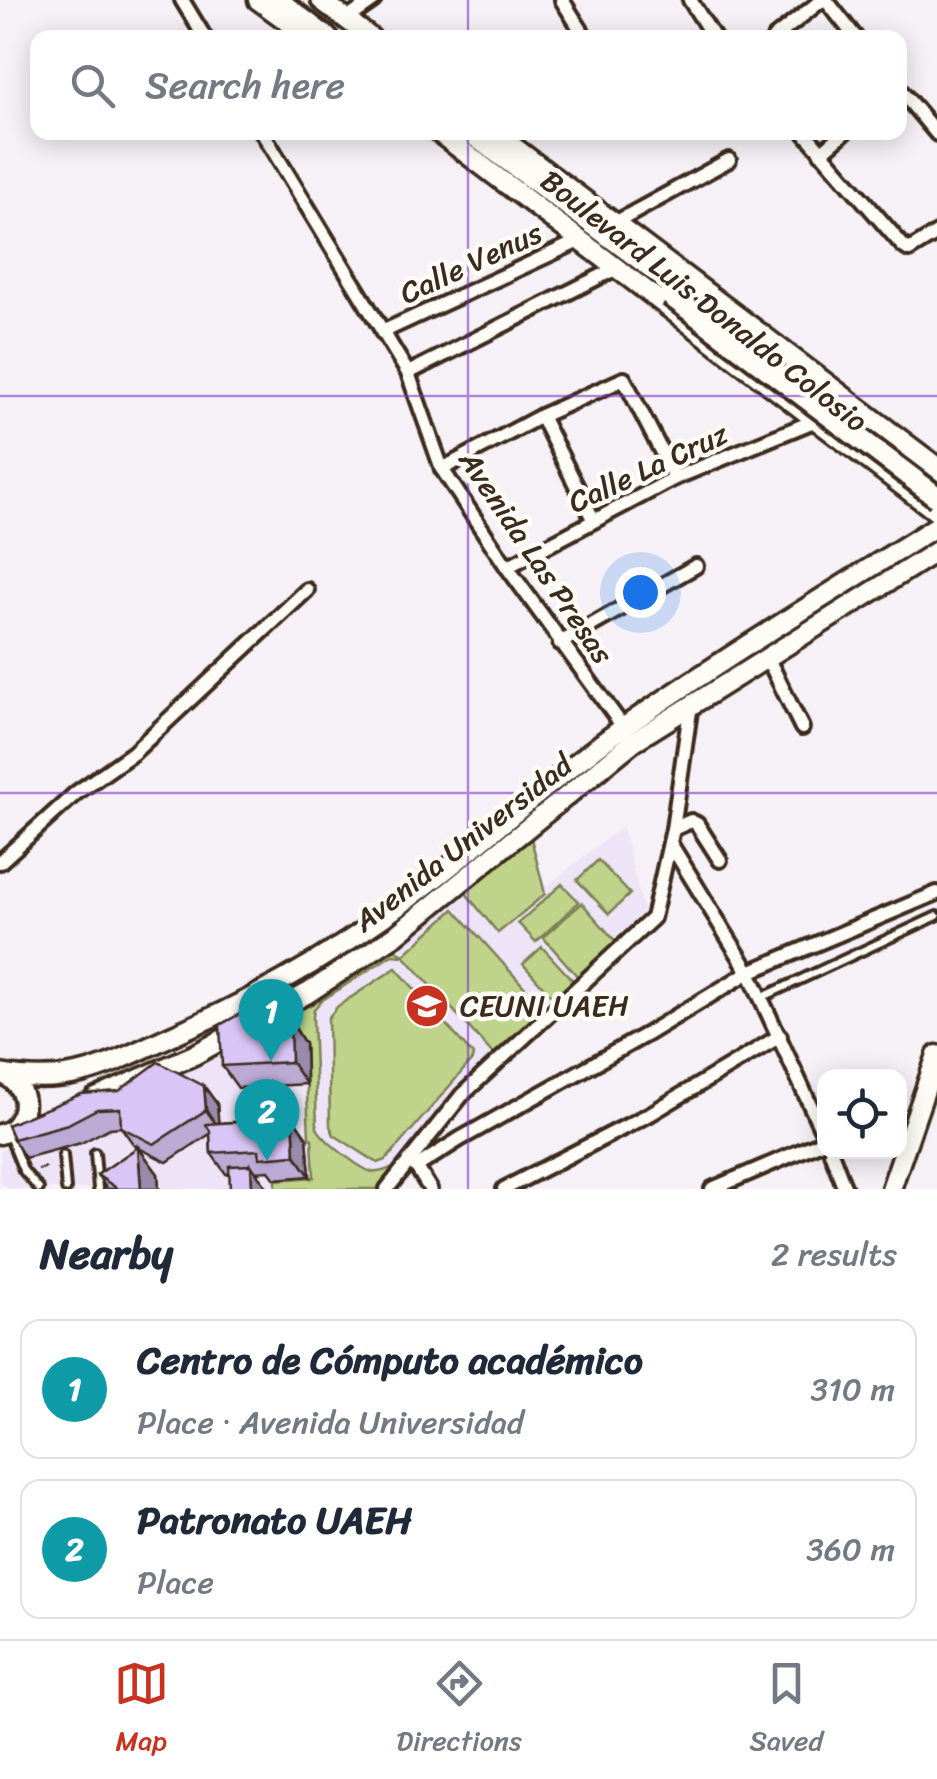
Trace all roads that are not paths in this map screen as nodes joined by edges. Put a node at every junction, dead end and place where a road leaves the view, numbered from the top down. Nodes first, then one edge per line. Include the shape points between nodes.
1 (182, 0) edge
2 (258, 0) edge
3 (277, 0) edge
4 (293, 0) edge
5 (321, 0) edge
6 (374, 0) edge
7 (562, 0) edge
8 (690, 0) edge
9 (824, 0) edge
10 (345, 28) edge
11 (200, 30) edge
12 (299, 30) edge
13 (316, 30) edge
14 (581, 30) edge
15 (709, 30) edge
16 (785, 30) edge
17 (849, 30) edge
18 (907, 98) edge
19 (936, 131) edge
20 (267, 140) edge
21 (449, 140) edge
22 (465, 140) edge
23 (480, 140) edge
24 (504, 140) edge
25 (810, 140) edge
26 (836, 140) edge
27 (821, 154) junction
28 (730, 160) dead end
29 (614, 224) junction
30 (937, 232) edge
31 (581, 240) junction
32 (632, 259) junction
33 (673, 291) junction
34 (382, 332) junction
35 (408, 373) junction
36 (541, 416) junction
37 (814, 421) junction
38 (937, 468) edge
39 (442, 469) junction
40 (675, 478) junction
41 (937, 481) edge
42 (930, 496) edge
43 (937, 512) edge
44 (593, 519) junction
45 (937, 526) edge
46 (933, 560) edge
47 (696, 566) dead end
48 (507, 567) junction
49 (306, 590) dead end
50 (560, 643) junction
51 (767, 657) junction
52 (691, 704) junction
53 (802, 728) dead end
54 (629, 735) junction
55 (672, 836) junction
56 (720, 860) dead end
57 (0, 862) edge
58 (937, 892) edge
59 (937, 916) edge
60 (748, 972) junction
61 (762, 997) junction
62 (780, 1036) junction
63 (937, 1055) edge
64 (2, 1074) edge
65 (84, 1106) edge
66 (43, 1119) edge
67 (817, 1122) edge
68 (6, 1132) edge
69 (817, 1141) edge
70 (94, 1153) dead end
71 (63, 1154) dead end
72 (834, 1159) edge
73 (414, 1162) junction
74 (38, 1189) edge
75 (66, 1189) edge
76 (98, 1189) edge
77 (388, 1189) edge
78 (430, 1189) edge
79 (504, 1189) edge
80 (712, 1189) edge
81 (845, 1189) edge
82 (892, 1189) edge

1 - 11 street
2 - 12 street
3 - 13 main road
4 - 10 main road
5 - 10 street
6 - 10 street
7 - 14 street
8 - 15 street
9 - 16 street
9 - 17 street
18 - 19 street
20 - 34 street, Avenida Las Presas
21 - 31 street, Boulevard Luis Donaldo Colosio
22 - 32 main road
23 - 32 main road
24 - 29 street, Boulevard Luis Donaldo Colosio
25 - 27 street
26 - 27 street
27 - 30 street via 910,250
28 - 29 street
29 - 32 street, Boulevard Luis Donaldo Colosio
31 - 32 street, Boulevard Luis Donaldo Colosio
31 - 34 street, Calle Venus
32 - 33 main road
32 - 35 street
32 - 37 street, Boulevard Luis Donaldo Colosio
32 - 38 street, Boulevard Luis Donaldo Colosio
33 - 41 main road
33 - 42 main road, bridge
34 - 35 street, Avenida Las Presas
35 - 39 street, Avenida Las Presas
36 - 39 street
36 - 40 street via 624,379
36 - 44 street
37 - 40 street, Calle La Cruz
37 - 42 street, Boulevard Luis Donaldo Colosio
39 - 48 street, Avenida Las Presas
40 - 44 street, Calle La Cruz
42 - 43 street, Boulevard Luis Donaldo Colosio
44 - 48 street, Calle La Cruz
45 - 54 street, Avenida Universidad
46 - 51 street, Avenida Universidad
47 - 50 street
48 - 50 street, Avenida Las Presas
49 - 57 street via 132,753
50 - 54 street, Avenida Las Presas
51 - 52 street, Avenida Universidad
51 - 53 street
52 - 54 street, Avenida Universidad
52 - 55 street
54 - 64 street, Avenida Universidad via 380,920 200,1024 78,1075 39,1080
54 - 65 street, Avenida Universidad via 396,935 308,993
55 - 56 street via 690,821 697,824
55 - 60 street
55 - 73 street via 657,910 644,928 462,1095
58 - 60 street
59 - 61 lane
60 - 61 street
60 - 73 street
61 - 62 street
62 - 67 street
62 - 79 street via 650,1114
63 - 82 street
64 - 68 street via 14,1080 25,1100 20,1121
66 - 68 street
68 - 74 lane
69 - 80 street
70 - 76 lane
71 - 75 lane
72 - 81 street
73 - 77 street
73 - 78 street

